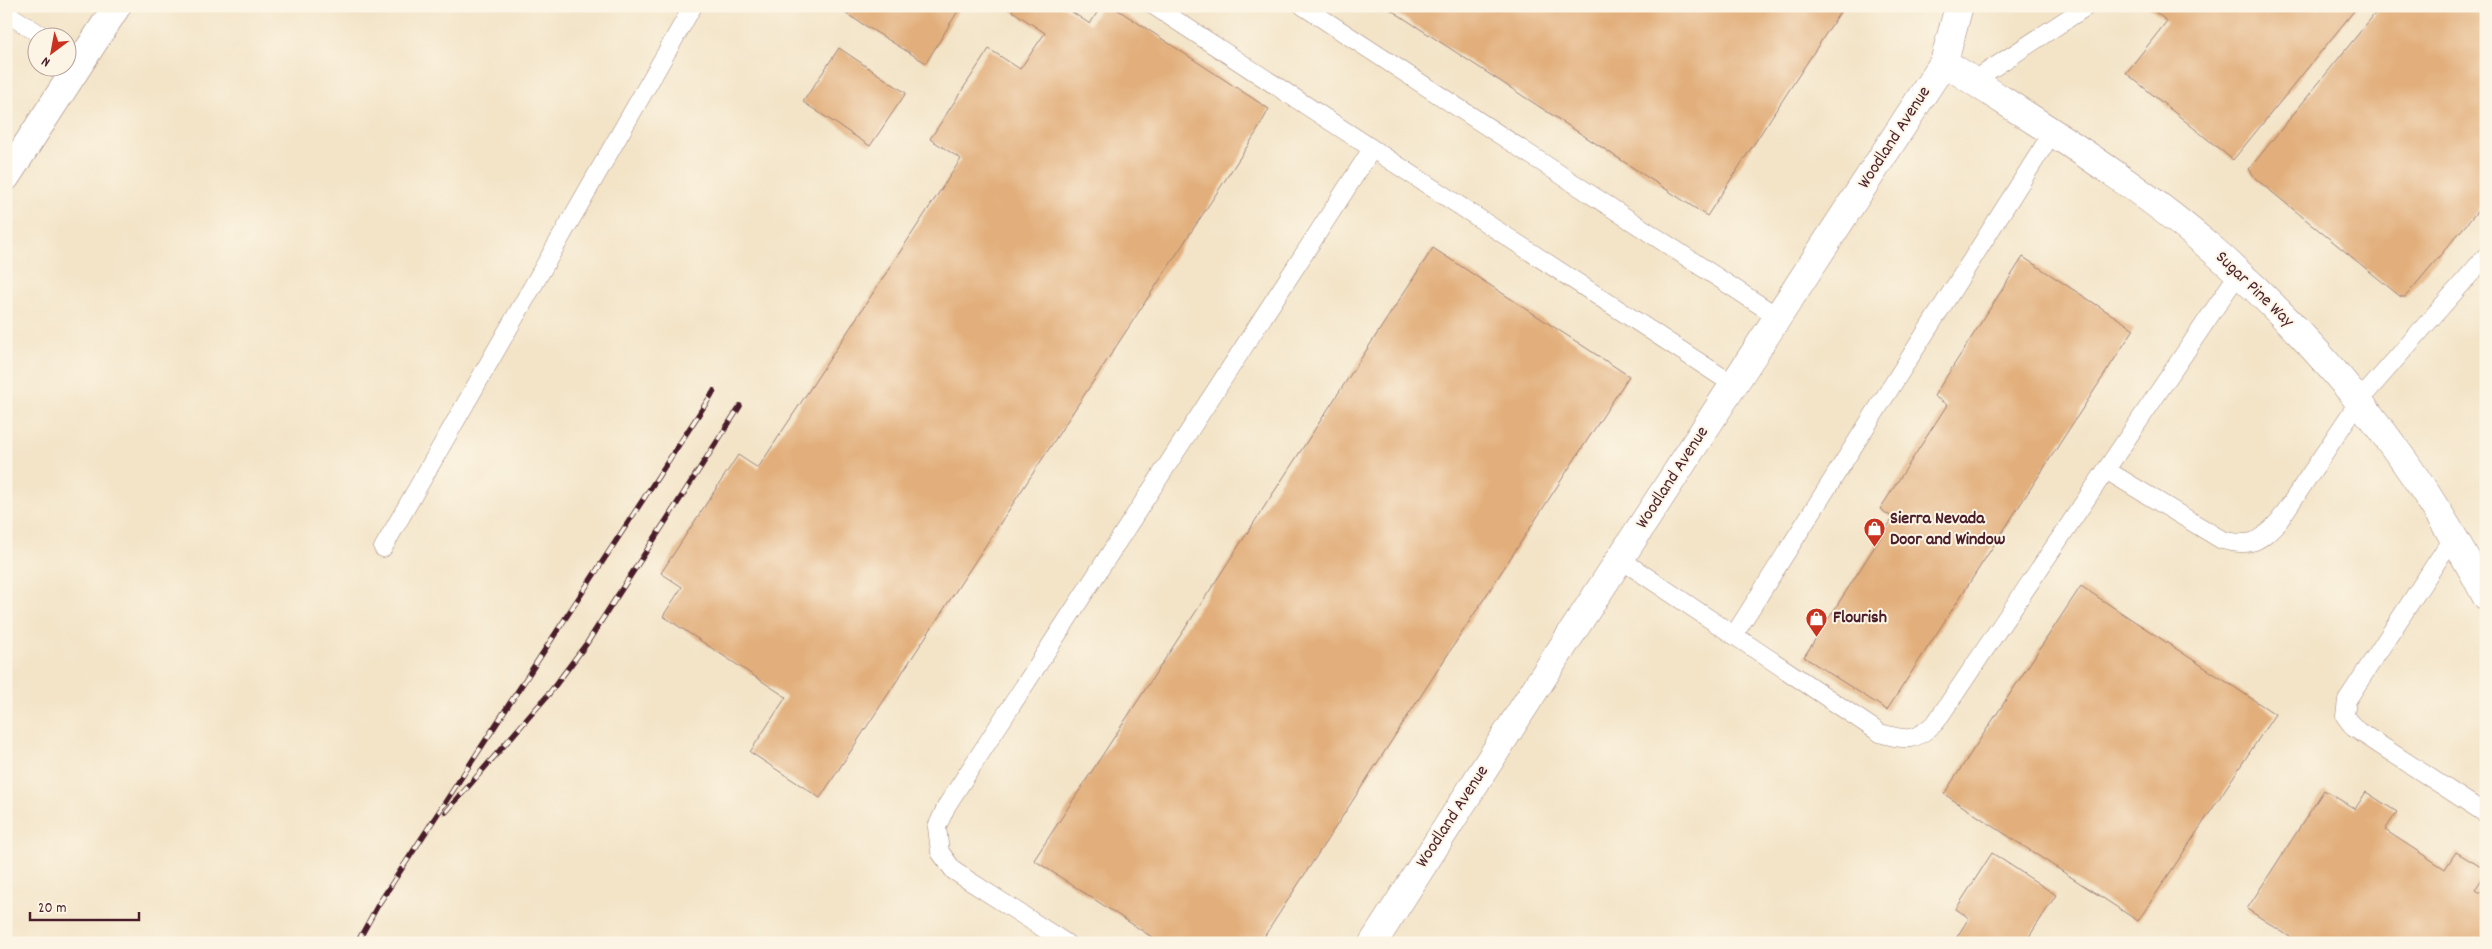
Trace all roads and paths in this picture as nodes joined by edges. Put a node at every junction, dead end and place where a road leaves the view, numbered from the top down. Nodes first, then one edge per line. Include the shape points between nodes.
1 (117, 6) edge
2 (693, 6) edge
3 (1154, 6) edge
4 (1303, 6) edge
5 (1959, 6) edge
6 (2087, 6) edge
7 (6, 13) edge
8 (30, 28) edge
9 (78, 52) edge
10 (1944, 62) junction
11 (62, 78) edge
12 (1973, 81) junction
13 (2052, 134) junction
14 (1372, 149) junction
15 (6, 177) edge
16 (2486, 256) edge
17 (2238, 274) junction
18 (1778, 317) junction
19 (1734, 385) junction
20 (2359, 401) junction
21 (2106, 470) junction
22 (2453, 537) junction
23 (383, 548) dead end
24 (1620, 560) junction
25 (2486, 596) edge
26 (1734, 636) junction
27 (2486, 814) edge
28 (1066, 943) edge
29 (1373, 943) edge

1 - 9 street
2 - 23 lane
3 - 14 lane
4 - 18 lane
5 - 10 street, Woodland Avenue
6 - 12 lane
7 - 8 lane
10 - 12 street, Sugar Pine Way
10 - 18 street, Woodland Avenue
11 - 15 street
12 - 13 street, Sugar Pine Way
13 - 17 street, Sugar Pine Way via 2127,183 2205,243
13 - 26 lane
14 - 19 lane
14 - 28 lane via 947,805 937,827 940,852 954,871
16 - 20 lane
17 - 20 street, Sugar Pine Way via 2282,314
17 - 21 lane
18 - 19 street, Woodland Avenue
19 - 24 street, Woodland Avenue
20 - 21 lane via 2279,521 2263,538 2243,545 2222,540
20 - 22 street, Sugar Pine Way via 2416,478
21 - 26 lane via 1936,722 1921,736 1900,739 1880,733
22 - 25 street, Sugar Pine Way
22 - 27 lane via 2347,700 2345,716 2354,728
24 - 26 lane
24 - 29 street, Woodland Avenue

